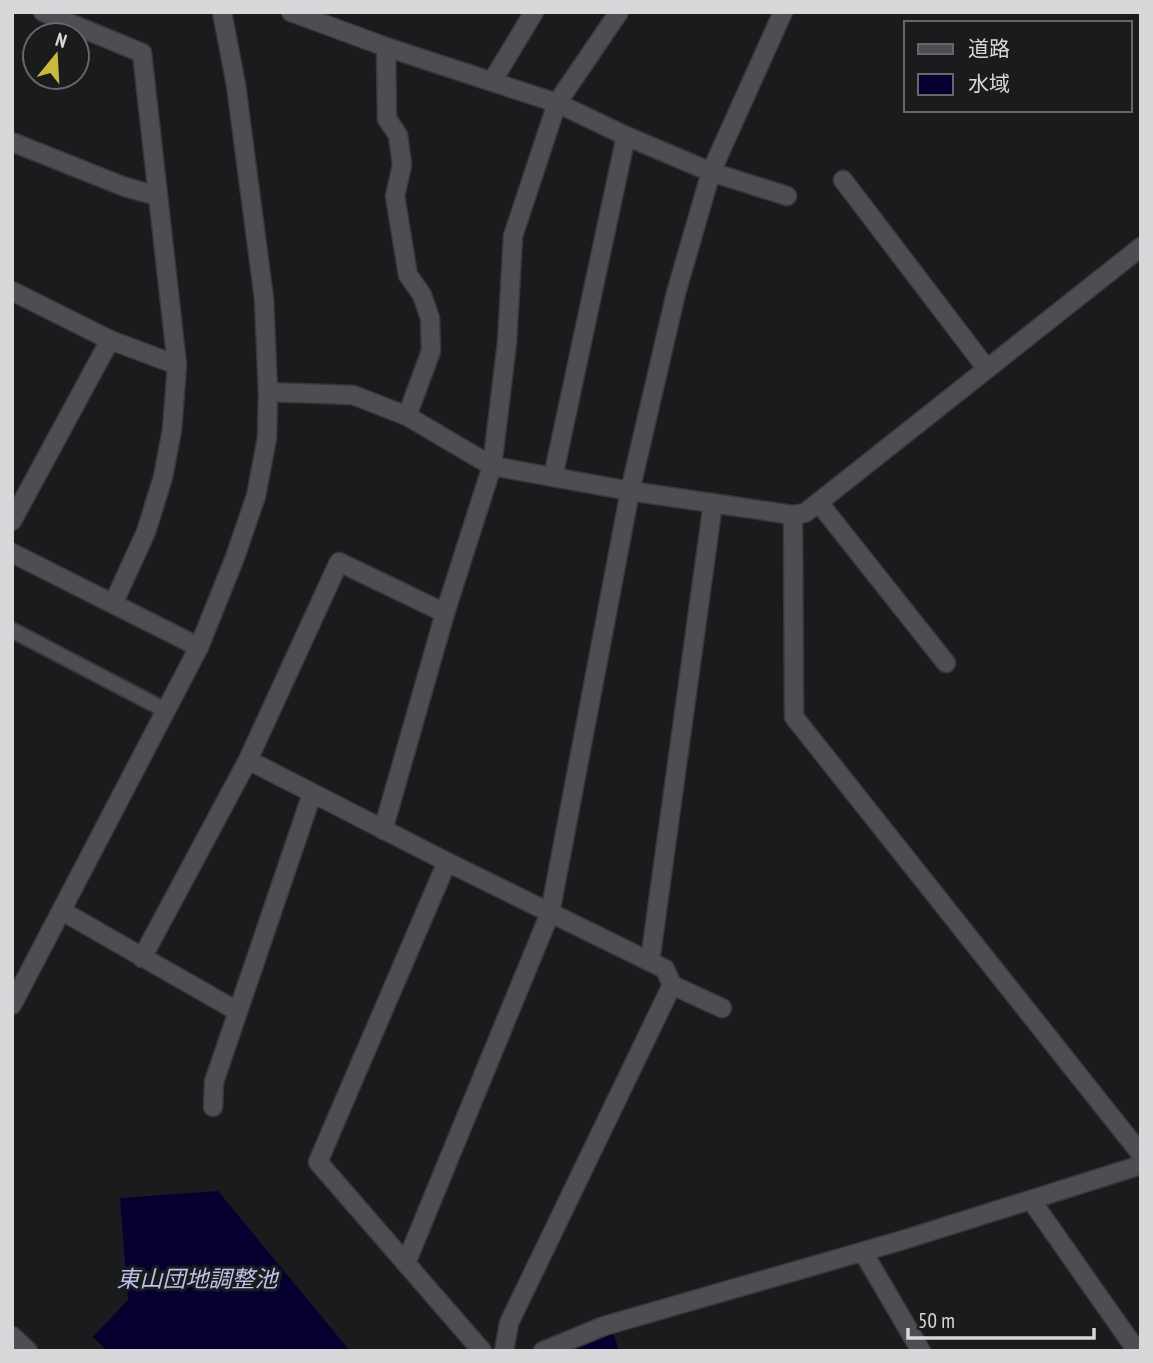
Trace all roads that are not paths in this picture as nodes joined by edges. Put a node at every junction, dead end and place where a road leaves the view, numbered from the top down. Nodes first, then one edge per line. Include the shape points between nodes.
1 (43, 12) edge
2 (222, 12) edge
3 (291, 12) edge
4 (534, 12) edge
5 (619, 12) edge
6 (783, 12) edge
7 (386, 47) junction
8 (493, 80) junction
9 (558, 103) junction
10 (626, 136) junction
11 (12, 142) edge
12 (711, 172) junction
13 (843, 180) dead end
14 (158, 196) junction
15 (787, 196) dead end
16 (1139, 252) edge
17 (12, 291) edge
18 (110, 340) junction
19 (177, 365) junction
20 (987, 369) junction
21 (268, 392) junction
22 (407, 416) junction
23 (492, 466) junction
24 (553, 477) junction
25 (630, 491) junction
26 (713, 503) junction
27 (819, 503) junction
28 (793, 515) junction
29 (12, 521) edge
30 (12, 553) edge
31 (113, 604) junction
32 (445, 613) junction
33 (12, 630) edge
34 (198, 647) junction
35 (946, 663) dead end
36 (165, 710) junction
37 (248, 760) junction
38 (312, 794) junction
39 (383, 830) junction
40 (447, 862) junction
41 (62, 911) junction
42 (550, 913) junction
43 (142, 958) junction
44 (650, 961) junction
45 (672, 985) junction
46 (12, 1005) edge
47 (722, 1008) dead end
48 (237, 1011) junction
49 (212, 1107) dead end
50 (1141, 1154) edge
51 (1141, 1166) edge
52 (1031, 1200) junction
53 (863, 1252) junction
54 (406, 1263) junction
55 (12, 1336) edge
56 (28, 1351) edge
57 (482, 1351) edge
58 (504, 1351) edge
59 (543, 1351) edge
60 (921, 1351) edge
61 (1137, 1351) edge

1 - 14 street via 142,53
2 - 21 street via 264,299
3 - 7 street
4 - 8 street
5 - 9 street
6 - 12 street
7 - 8 street
7 - 22 street via 387,119 398,135 402,165 395,196 408,275 430,318 431,351
8 - 9 street
9 - 10 street
9 - 23 street via 513,236 507,343
10 - 12 street
10 - 24 street
11 - 14 street
12 - 15 street
12 - 25 street via 676,293
13 - 20 street
14 - 19 street
16 - 20 street
17 - 18 street
18 - 19 street
18 - 29 street
19 - 31 street via 163,477 146,532
20 - 27 street
21 - 22 street via 353,395
21 - 34 street via 267,438 256,496
22 - 23 street
23 - 24 street
23 - 32 street
24 - 25 street
25 - 26 street
25 - 42 street
26 - 28 street
26 - 44 street
27 - 28 street
27 - 35 street
28 - 50 street via 794,716
30 - 31 street
31 - 34 street
32 - 37 street via 339,562
32 - 39 street
33 - 36 lane
34 - 36 street
36 - 41 street
37 - 38 street
37 - 43 street
38 - 39 street
38 - 48 street
39 - 40 street
40 - 42 street
40 - 54 street via 318,1162
41 - 43 street
41 - 46 street
42 - 44 street
42 - 54 street
43 - 48 street
44 - 45 street via 665,969
45 - 47 street
45 - 58 street via 509,1323
48 - 49 street via 214,1082
51 - 52 street
52 - 53 street
52 - 61 street
53 - 59 street via 604,1326
53 - 60 street
54 - 57 street
55 - 56 street

